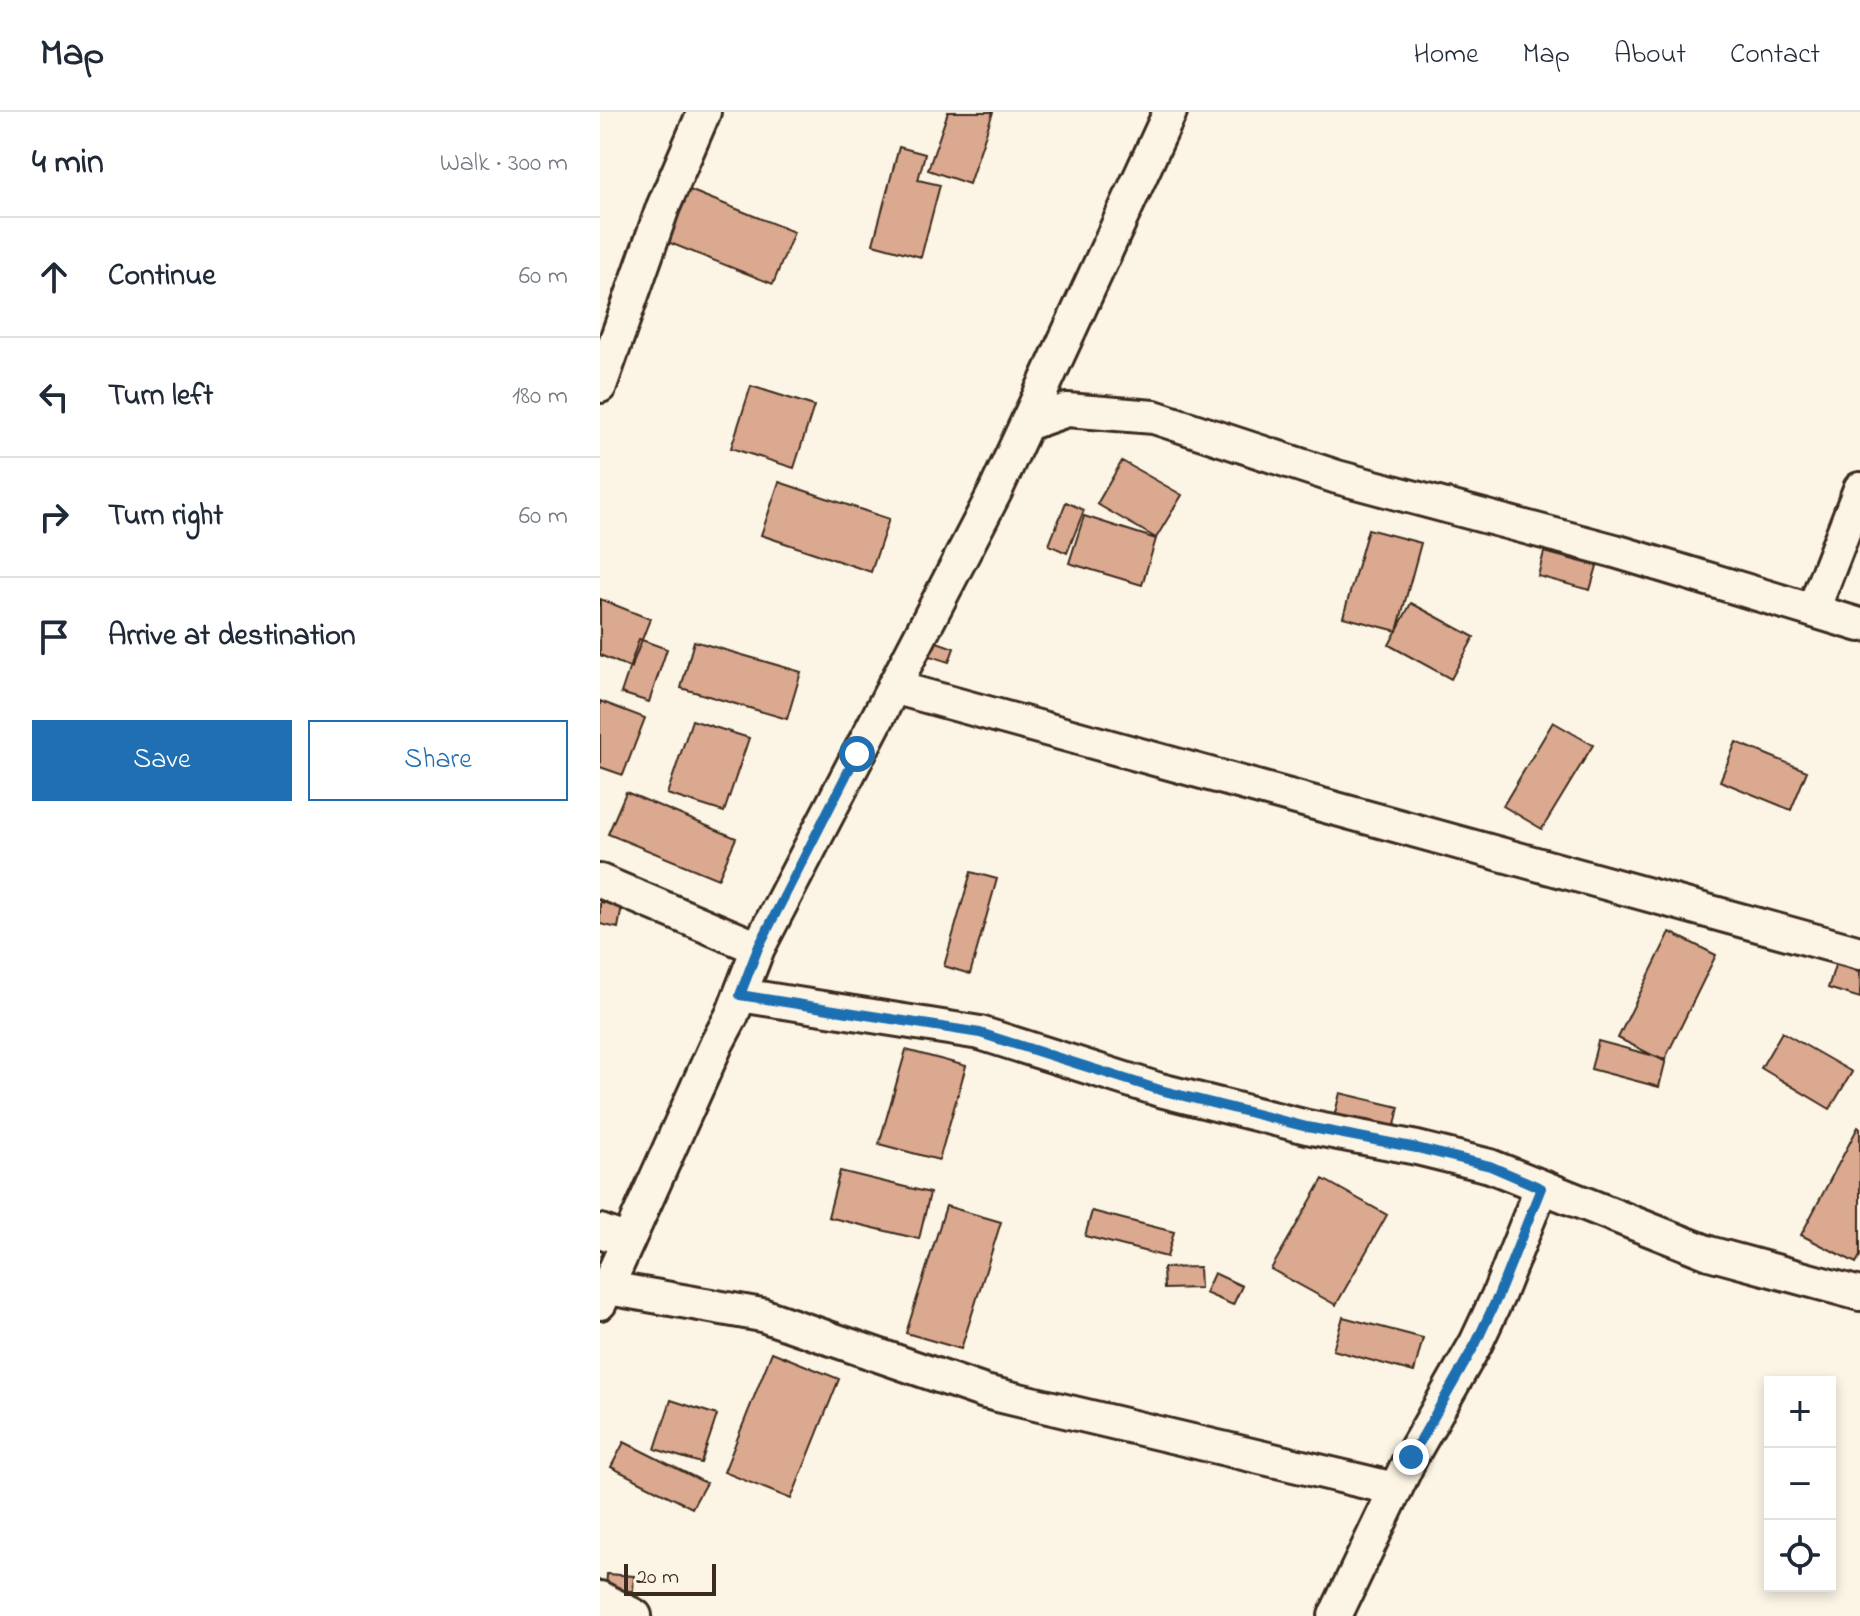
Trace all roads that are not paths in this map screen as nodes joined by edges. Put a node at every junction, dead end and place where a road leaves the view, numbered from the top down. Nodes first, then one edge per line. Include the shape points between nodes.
1 (704, 112) edge
2 (1170, 112) edge
3 (600, 386) edge
4 (1027, 424) junction
5 (1860, 489) edge
6 (1813, 610) junction
7 (1860, 625) edge
8 (893, 687) junction
9 (600, 881) edge
10 (758, 948) junction
11 (1860, 953) edge
12 (740, 995) junction
13 (1541, 1188) junction
14 (614, 1236) edge
15 (1860, 1294) edge
16 (604, 1296) edge
17 (1395, 1489) junction
18 (600, 1598) edge
19 (635, 1616) edge
20 (1335, 1616) edge

1 - 3 street via 663,207
2 - 4 street
4 - 6 street via 1067,410 1154,417 1337,477
4 - 8 street
5 - 6 street
6 - 7 street
8 - 10 street
8 - 11 street
9 - 10 street
10 - 12 street
12 - 13 street via 980,1033 1160,1090 1490,1166
12 - 14 street
13 - 15 street via 1709,1253
13 - 17 street via 1476,1343
14 - 16 street
16 - 17 street via 762,1315 985,1392
17 - 20 street
18 - 19 street

